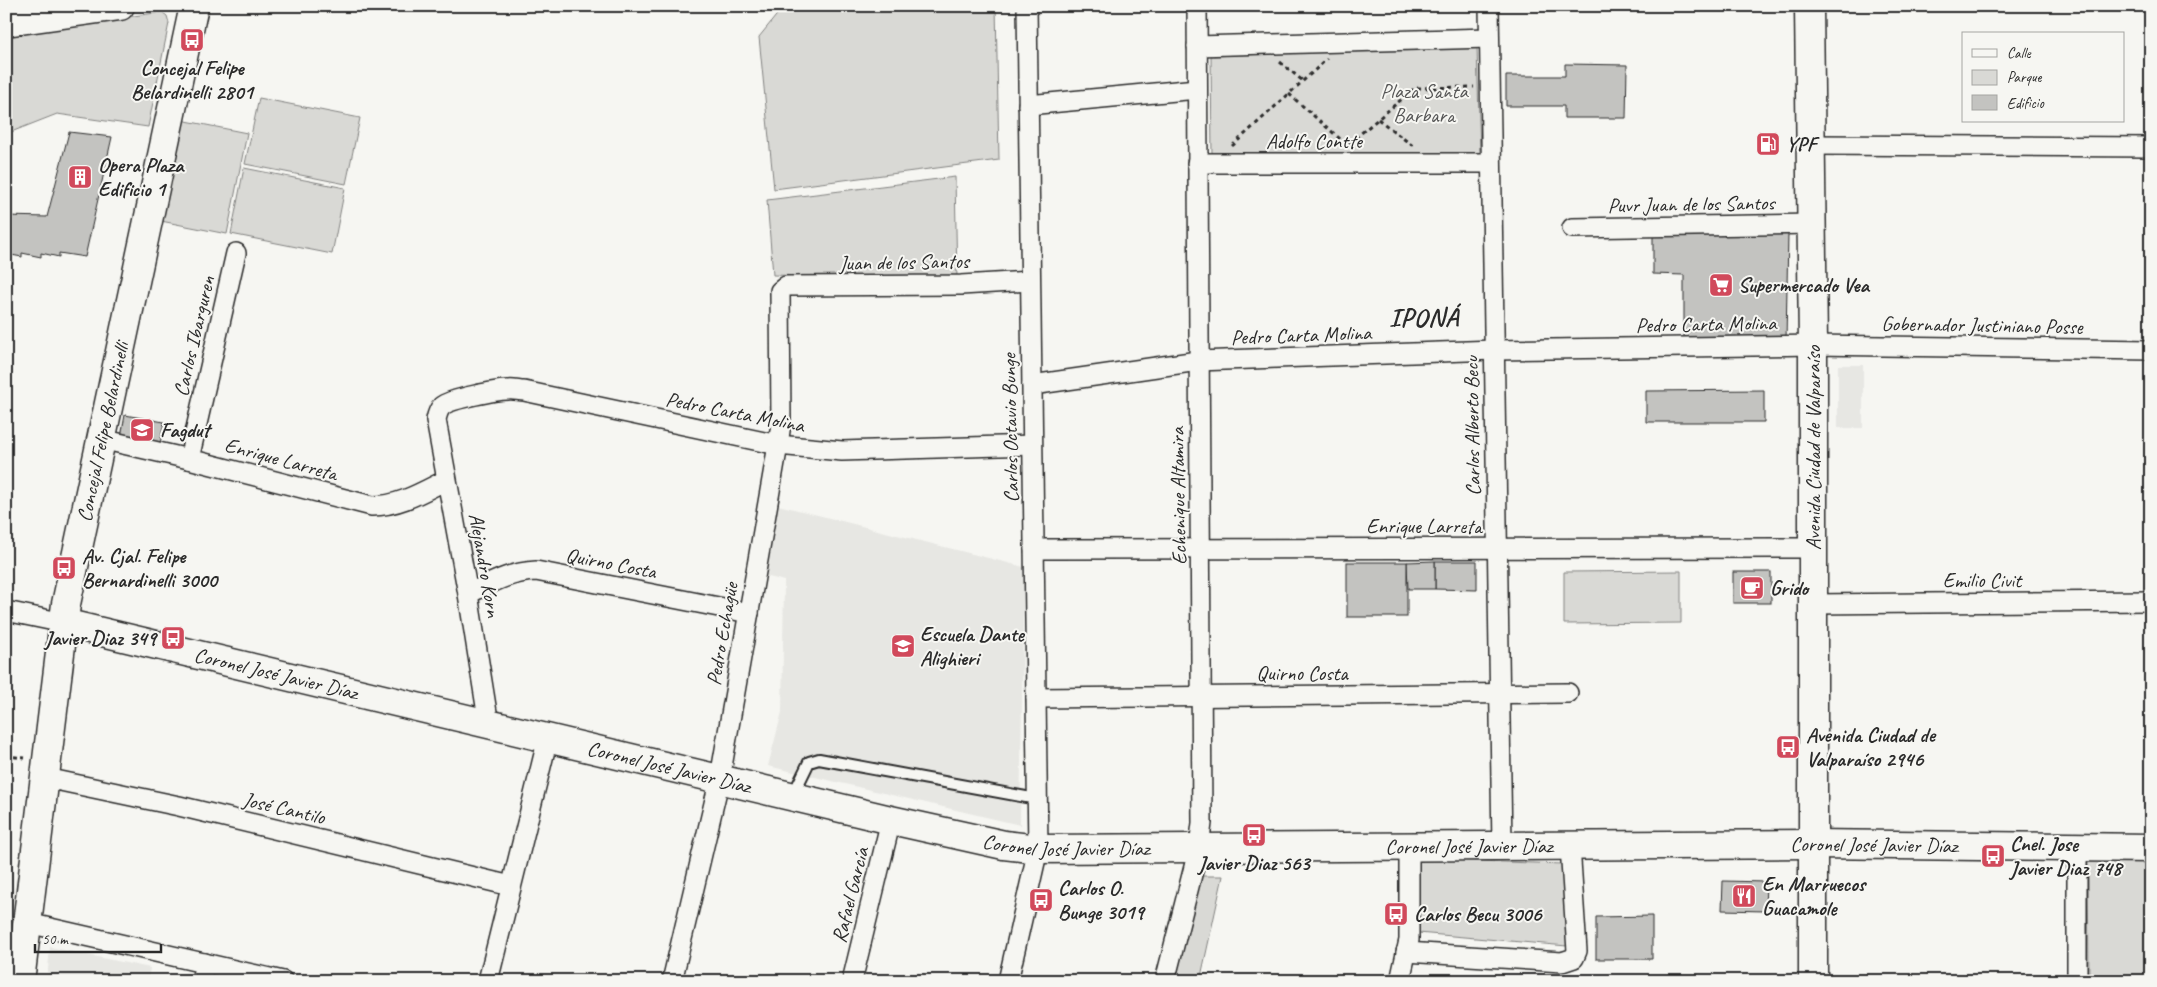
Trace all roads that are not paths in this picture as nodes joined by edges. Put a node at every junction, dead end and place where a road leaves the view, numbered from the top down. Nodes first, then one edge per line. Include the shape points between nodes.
1 (120, 6) edge
2 (194, 6) edge
3 (1027, 6) edge
4 (1197, 6) edge
5 (1488, 6) edge
6 (1809, 6) edge
7 (6, 22) edge
8 (1489, 38) junction
9 (1197, 46) junction
10 (1197, 89) junction
11 (1028, 105) junction
12 (1810, 145) junction
13 (2151, 147) edge
14 (1205, 163) junction
15 (1491, 163) junction
16 (1811, 224) junction
17 (1572, 228) dead end
18 (236, 253) dead end
19 (1030, 281) junction
20 (780, 290) joint
21 (1813, 345) junction
22 (1494, 350) junction
23 (2151, 350) edge
24 (1198, 361) junction
25 (1032, 385) junction
26 (438, 412) joint
27 (101, 439) junction
28 (778, 445) junction
29 (1032, 445) junction
30 (189, 459) junction
31 (446, 480) junction
32 (1813, 548) junction
33 (1034, 549) junction
34 (1201, 549) junction
35 (1497, 549) junction
36 (468, 594) junction
37 (2151, 602) edge
38 (1813, 604) junction
39 (6, 611) edge
40 (748, 613) junction
41 (64, 623) junction
42 (1568, 693) dead end
43 (1499, 694) junction
44 (1201, 696) junction
45 (1036, 698) junction
46 (489, 725) junction
47 (548, 738) junction
48 (46, 778) junction
49 (720, 778) junction
50 (793, 795) junction
51 (1038, 799) junction
52 (891, 820) junction
53 (1814, 844) junction
54 (1409, 846) junction
55 (1502, 846) junction
56 (1570, 846) junction
57 (1199, 847) junction
58 (2077, 847) junction
59 (2151, 848) edge
60 (1038, 849) junction
61 (511, 886) junction
62 (28, 923) junction
63 (1406, 952) junction
64 (203, 972) edge
65 (20, 981) edge
66 (283, 981) edge
67 (488, 981) edge
68 (672, 981) edge
69 (852, 981) edge
70 (1008, 981) edge
71 (1165, 981) edge
72 (1400, 981) edge
73 (1813, 981) edge
74 (2077, 981) edge

1 - 7 main road
2 - 27 main road, Concejal Felipe Belardinelli
3 - 11 street, Carlos Octavio Bunge
4 - 9 street, Echenique Altamira
5 - 8 street, Carlos Alberto Becu
6 - 12 main road, Avenida Ciudad de Valparaíso
8 - 9 street
8 - 15 street, Carlos Alberto Becu
9 - 10 street, Echenique Altamira
10 - 11 street
10 - 14 street, Echenique Altamira
11 - 19 street, Carlos Octavio Bunge
12 - 13 street
12 - 16 main road, Avenida Ciudad de Valparaíso
14 - 15 street, Adolfo Contte
14 - 24 street, Echenique Altamira
15 - 22 street, Carlos Alberto Becu
16 - 17 street, Puvr Juan de los Santos
16 - 21 main road, Avenida Ciudad de Valparaíso
18 - 30 street, Carlos Ibarguren
19 - 20 street, Juan de los Santos via 961,285 786,286
19 - 25 street, Carlos Octavio Bunge
20 - 28 street, Pedro Echagüe
21 - 22 street, Pedro Carta Molina
21 - 23 street, Gobernador Justiniano Posse
21 - 32 main road, Avenida Ciudad de Valparaíso
22 - 24 street, Pedro Carta Molina
22 - 35 street, Carlos Alberto Becu
24 - 25 street, Pedro Carta Molina
24 - 34 street, Echenique Altamira
25 - 29 street, Carlos Octavio Bunge
26 - 28 street, Pedro Carta Molina via 449,402 508,390
26 - 31 street, Alejandro Korn via 436,420
27 - 30 street, Enrique Larreta
27 - 41 main road, Concejal Felipe Belardinelli
28 - 29 street, Pedro Carta Molina via 842,451
28 - 40 street, Pedro Echagüe
29 - 33 street, Carlos Octavio Bunge
30 - 31 street, Enrique Larreta via 372,506 402,501
31 - 36 street, Alejandro Korn
32 - 35 street, Enrique Larreta
32 - 38 main road, Avenida Ciudad de Valparaíso
33 - 34 street, Enrique Larreta
33 - 45 street, Carlos Octavio Bunge
34 - 35 street, Enrique Larreta
34 - 44 street, Echenique Altamira
35 - 43 street, Carlos Alberto Becu
36 - 40 street, Quirno Costa via 504,576 536,571
36 - 46 street, Alejandro Korn
37 - 38 street, Emilio Civit
38 - 53 main road, Avenida Ciudad de Valparaíso
39 - 41 street, Coronel José Javier Díaz
40 - 49 street, Pedro Echagüe
41 - 46 main road, Coronel José Javier Díaz
41 - 48 main road, Concejal Felipe Belardinelli
42 - 43 street, Quirno Costa
43 - 44 street, Quirno Costa
43 - 55 street, Carlos Alberto Becu
44 - 45 street, Quirno Costa
44 - 57 street, Echenique Altamira via 1202,823
45 - 51 street, Carlos Octavio Bunge
46 - 47 main road, Coronel José Javier Díaz
47 - 49 main road, Coronel José Javier Díaz
47 - 61 street
48 - 61 street, José Cantilo via 179,806
48 - 62 main road, Concejal Felipe Belardinelli
49 - 50 main road, Coronel José Javier Díaz
49 - 68 street, Pedro Echagüe
50 - 51 lane via 809,762 819,759
50 - 52 main road, Coronel José Javier Díaz
51 - 60 street, Carlos Octavio Bunge
52 - 60 main road, Coronel José Javier Díaz via 1004,845
52 - 69 street, Rafael García
53 - 56 main road, Coronel José Javier Díaz
53 - 58 main road, Coronel José Javier Díaz
53 - 73 main road, Avenida Ciudad de Valparaíso
54 - 55 main road, Coronel José Javier Díaz
54 - 57 main road, Coronel José Javier Díaz
54 - 63 street via 1409,940
55 - 56 main road, Coronel José Javier Díaz
56 - 63 street via 1577,951 1574,958 1562,962
57 - 60 main road, Coronel José Javier Díaz
57 - 71 street, Echenique Altamira
58 - 59 main road, Coronel José Javier Díaz
58 - 74 street
60 - 70 street, Carlos Octavio Bunge
61 - 67 street
62 - 64 street
62 - 65 main road, Concejal Felipe Belardinelli
63 - 72 street
64 - 66 street

